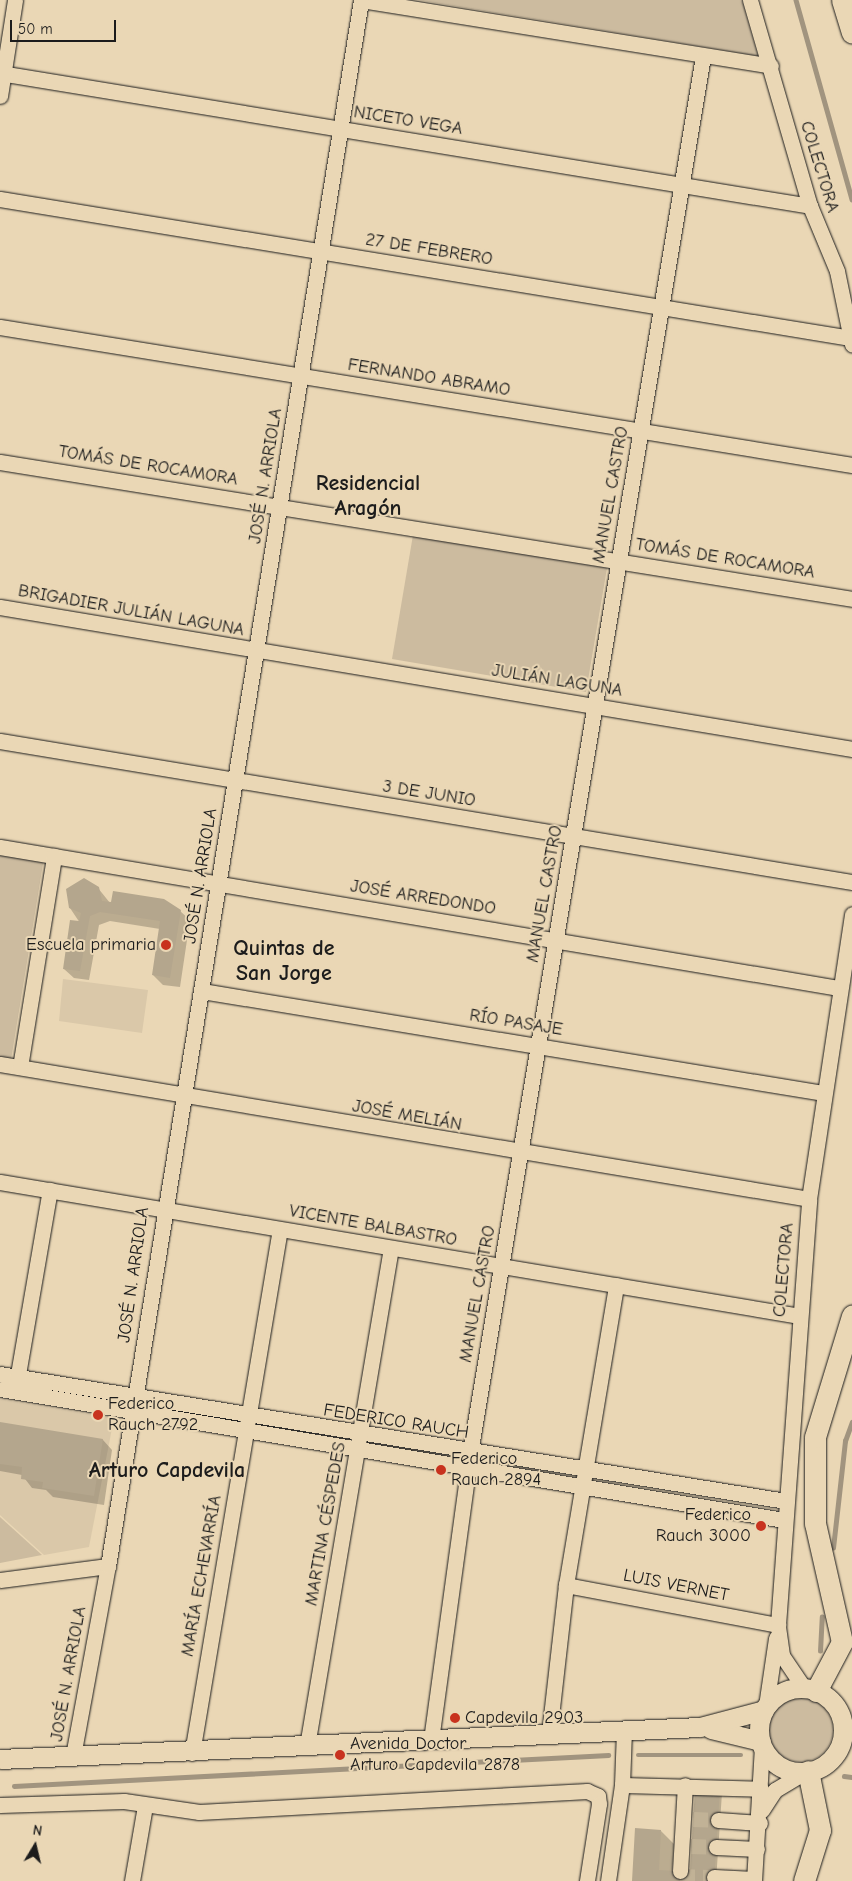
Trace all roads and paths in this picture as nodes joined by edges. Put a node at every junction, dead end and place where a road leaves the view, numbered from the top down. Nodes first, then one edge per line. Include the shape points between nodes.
1 (15, 0) edge
2 (361, 0) edge
3 (750, 0) edge
4 (842, 0) edge
5 (852, 33) edge
6 (703, 56) junction
7 (771, 66) junction
8 (2, 74) edge
9 (0, 96) edge
10 (341, 129) junction
11 (681, 185) junction
12 (0, 200) edge
13 (810, 206) junction
14 (321, 251) junction
15 (661, 307) junction
16 (0, 326) edge
17 (852, 341) edge
18 (301, 375) junction
19 (640, 432) junction
20 (0, 462) edge
21 (852, 465) edge
22 (280, 506) junction
23 (618, 561) junction
24 (852, 599) edge
25 (0, 607) edge
26 (256, 651) junction
27 (596, 706) junction
28 (0, 742) edge
29 (852, 750) edge
30 (235, 781) junction
31 (573, 836) junction
32 (0, 847) edge
33 (54, 856) junction
34 (852, 882) edge
35 (219, 883) junction
36 (852, 914) edge
37 (556, 938) junction
38 (840, 988) junction
39 (202, 991) junction
40 (538, 1045) junction
41 (0, 1064) edge
42 (20, 1067) junction
43 (824, 1093) junction
44 (183, 1097) junction
45 (521, 1154) junction
46 (0, 1182) edge
47 (50, 1190) junction
48 (809, 1199) junction
49 (163, 1210) junction
50 (280, 1229) junction
51 (391, 1248) junction
52 (502, 1267) junction
53 (616, 1285) junction
54 (800, 1316) junction
55 (852, 1316) edge
56 (0, 1374) edge
57 (17, 1385) junction
58 (0, 1390) edge
59 (134, 1404) junction
60 (249, 1417) junction
61 (246, 1432) junction
62 (360, 1435) junction
63 (357, 1450) junction
64 (471, 1453) junction
65 (470, 1469) junction
66 (584, 1472) junction
67 (581, 1490) junction
68 (786, 1502) junction
69 (784, 1520) junction
70 (108, 1566) junction
71 (0, 1580) edge
72 (566, 1585) junction
73 (778, 1628) junction
74 (816, 1692) junction
75 (852, 1706) edge
76 (765, 1708) junction
77 (700, 1727) junction
78 (624, 1730) junction
79 (549, 1734) junction
80 (430, 1740) junction
81 (846, 1740) edge
82 (761, 1743) junction
83 (307, 1746) junction
84 (192, 1753) junction
85 (73, 1756) junction
86 (0, 1759) edge
87 (807, 1771) junction
88 (622, 1785) junction
89 (685, 1785) junction
90 (761, 1788) junction
91 (0, 1805) edge
92 (145, 1806) junction
93 (760, 1818) junction
94 (718, 1820) tunnel mouth
95 (716, 1847) tunnel mouth
96 (757, 1849) junction
97 (680, 1871) dead end
98 (714, 1877) dead end
99 (754, 1880) edge
100 (132, 1881) edge
101 (587, 1881) edge
102 (608, 1881) edge
103 (804, 1881) edge

1 - 8 street
2 - 6 street
2 - 10 street, JOSÉ N. ARRIOLA
3 - 7 street, COLECTORA
4 - 5 highway
6 - 7 street
6 - 11 street, MANUEL CASTRO
7 - 13 street, COLECTORA
8 - 9 street
8 - 10 street, NICETO VEGA
10 - 11 street, NICETO VEGA
10 - 14 street, JOSÉ N. ARRIOLA
11 - 13 street, NICETO VEGA
11 - 15 street, MANUEL CASTRO
12 - 14 street, 27 DE FEBRERO
13 - 17 street, COLECTORA via 837,271
14 - 15 street, 27 DE FEBRERO
14 - 18 street, JOSÉ N. ARRIOLA
15 - 17 street, 27 DE FEBRERO
15 - 19 street, MANUEL CASTRO
16 - 18 street, FERNANDO ABRAMO
18 - 19 street, FERNANDO ABRAMO
18 - 22 street, JOSÉ N. ARRIOLA
19 - 21 street, FERNANDO ABRAMO
19 - 23 street, MANUEL CASTRO
20 - 22 street, TOMÁS DE ROCAMORA
22 - 23 street, TOMÁS DE ROCAMORA
22 - 26 street, JOSÉ N. ARRIOLA
23 - 24 street, TOMÁS DE ROCAMORA
23 - 27 street, MANUEL CASTRO
25 - 26 street, BRIGADIER JULIÁN LAGUNA
26 - 27 street, JULIÁN LAGUNA
26 - 30 street, JOSÉ N. ARRIOLA
27 - 29 street, JULIÁN LAGUNA
27 - 31 street, MANUEL CASTRO
28 - 30 street, 3 DE JUNIO
30 - 31 street, 3 DE JUNIO
30 - 35 street, JOSÉ N. ARRIOLA
31 - 34 street, 3 DE JUNIO
31 - 37 street, MANUEL CASTRO
32 - 33 street, JOSÉ ARREDONDO
33 - 35 street, JOSÉ ARREDONDO
33 - 42 street
35 - 37 street, JOSÉ ARREDONDO
35 - 39 street, JOSÉ N. ARRIOLA
36 - 38 street, COLECTORA
37 - 38 street, JOSÉ ARREDONDO
37 - 40 street, MANUEL CASTRO
38 - 43 street, COLECTORA
39 - 40 street, RÍO PASAJE
39 - 44 street, JOSÉ N. ARRIOLA
40 - 43 street, RÍO PASAJE
40 - 45 street, MANUEL CASTRO
41 - 42 street, JOSÉ MELIÁN
42 - 44 street, JOSÉ MELIÁN
43 - 48 street, COLECTORA
44 - 45 street, JOSÉ MELIÁN
44 - 49 street, JOSÉ N. ARRIOLA
45 - 48 street, JOSÉ MELIÁN
45 - 52 street, MANUEL CASTRO
46 - 47 street, VICENTE BALBASTRO
47 - 49 street, VICENTE BALBASTRO
47 - 57 street
48 - 54 street, COLECTORA
49 - 50 street, VICENTE BALBASTRO
49 - 59 street, JOSÉ N. ARRIOLA
50 - 51 street, VICENTE BALBASTRO
50 - 60 street, MARÍA ECHEVARRÍA
51 - 52 street, VICENTE BALBASTRO
51 - 62 street, MARTINA CÉSPEDES
52 - 53 street, VICENTE BALBASTRO
52 - 64 street, MANUEL CASTRO
53 - 54 street, VICENTE BALBASTRO
53 - 66 street
54 - 68 street, COLECTORA
55 - 74 highway via 815,1437 815,1523 842,1642
56 - 57 street, FEDERICO RAUCH
57 - 58 street, FEDERICO RAUCH
57 - 59 street, FEDERICO RAUCH
59 - 60 street, FEDERICO RAUCH
59 - 61 street, FEDERICO RAUCH
59 - 70 street, JOSÉ N. ARRIOLA
60 - 61 street, MARÍA ECHEVARRÍA
60 - 62 street, FEDERICO RAUCH
61 - 63 street, FEDERICO RAUCH
61 - 84 street, MARÍA ECHEVARRÍA
62 - 63 street, MARTINA CÉSPEDES
62 - 64 street, FEDERICO RAUCH
63 - 65 street, FEDERICO RAUCH
63 - 83 street, MARTINA CÉSPEDES
64 - 65 street, MANUEL CASTRO
64 - 66 street, FEDERICO RAUCH
65 - 67 street, FEDERICO RAUCH
65 - 80 street, MANUEL CASTRO
66 - 67 street
66 - 68 street, FEDERICO RAUCH
67 - 69 street, FEDERICO RAUCH
67 - 72 street
68 - 69 street, COLECTORA
69 - 73 street, COLECTORA
70 - 71 street
70 - 85 street, JOSÉ N. ARRIOLA
72 - 73 street, LUIS VERNET
72 - 79 street
73 - 74 street, COLECTORA via 782,1655
73 - 76 street, COLECTORA
74 - 75 main road
74 - 76 main road via 784,1691
74 - 81 main road via 842,1722
76 - 77 main road
76 - 82 main road
77 - 78 main road
77 - 82 main road
78 - 79 main road
78 - 88 street
79 - 80 main road
80 - 83 main road
81 - 87 main road via 826,1763
82 - 87 main road via 777,1764
82 - 90 street
83 - 84 main road
84 - 85 main road
85 - 86 main road
87 - 93 street via 775,1790
87 - 103 highway via 820,1830
88 - 89 street
88 - 102 street
89 - 90 street
89 - 97 street via 688,1819
90 - 93 street
91 - 92 street via 124,1801
92 - 100 street
92 - 101 street via 198,1812 594,1792 599,1804
93 - 94 street
93 - 96 street
95 - 96 street
96 - 99 street
98 - 99 street

